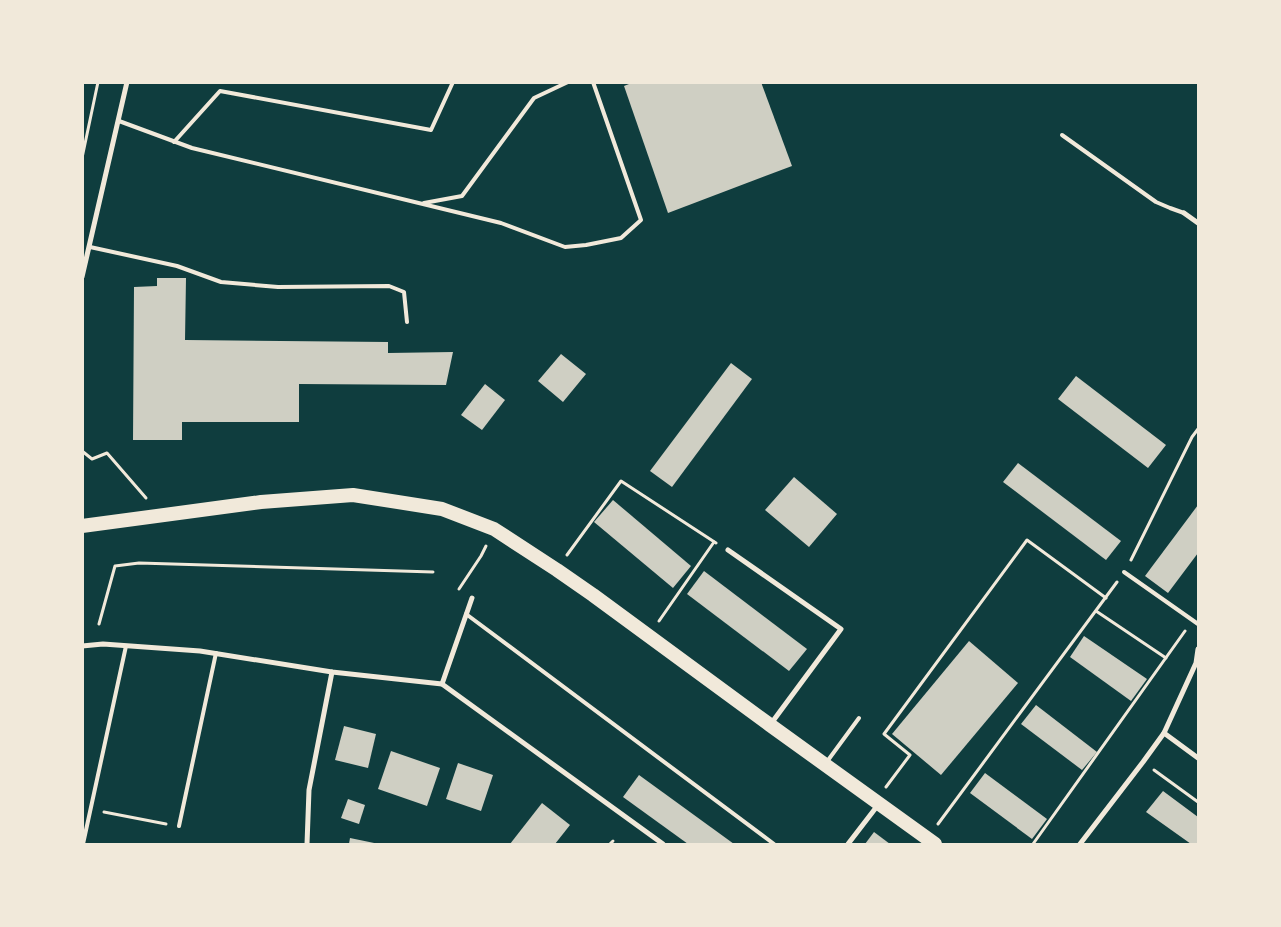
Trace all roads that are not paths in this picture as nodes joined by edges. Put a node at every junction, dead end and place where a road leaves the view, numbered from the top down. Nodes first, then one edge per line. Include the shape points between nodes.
1 (128, 82) edge
2 (452, 82) edge
3 (568, 82) edge
4 (593, 82) edge
5 (119, 121) junction
6 (1062, 135) dead end
7 (174, 142) junction
8 (422, 203) junction
9 (1184, 213) joint
10 (1198, 223) edge
11 (90, 247) junction
12 (82, 277) edge
13 (407, 322) dead end
14 (82, 526) edge
15 (728, 550) road end
16 (1124, 572) road end
17 (472, 598) road end
18 (466, 614) junction
19 (1198, 624) edge
20 (82, 646) edge
21 (126, 646) junction
22 (1198, 650) edge
23 (216, 653) junction
24 (332, 672) junction
25 (442, 684) junction
26 (859, 718) dead end
27 (770, 725) junction
28 (1164, 733) junction
29 (1198, 758) edge
30 (825, 765) junction
31 (877, 803) junction
32 (179, 826) road end
33 (931, 842) edge
34 (83, 844) edge
35 (307, 844) edge
36 (663, 844) edge
37 (774, 844) edge
38 (848, 844) edge
39 (1080, 844) edge

1 - 5 street
2 - 7 lane via 431,130 220,91
3 - 8 lane via 534,98 462,196
4 - 8 lane via 641,220 621,238 565,247 501,223
5 - 7 lane
5 - 11 street
6 - 9 lane via 1156,202
7 - 8 lane
9 - 10 street
11 - 12 street
11 - 13 lane via 177,266 220,282 278,287 389,286 404,292
14 - 27 highway via 261,502 353,495 442,509 494,530 594,595
15 - 27 street via 842,629
16 - 19 lane
17 - 18 street
18 - 25 street
18 - 37 lane
20 - 21 street
21 - 23 street
21 - 34 lane
22 - 28 street via 1196,663
23 - 24 street
23 - 32 lane
24 - 25 street
24 - 35 street via 309,790
25 - 36 street
26 - 30 lane
27 - 30 highway
28 - 29 street
28 - 39 street
30 - 31 highway
31 - 33 highway
31 - 38 street

